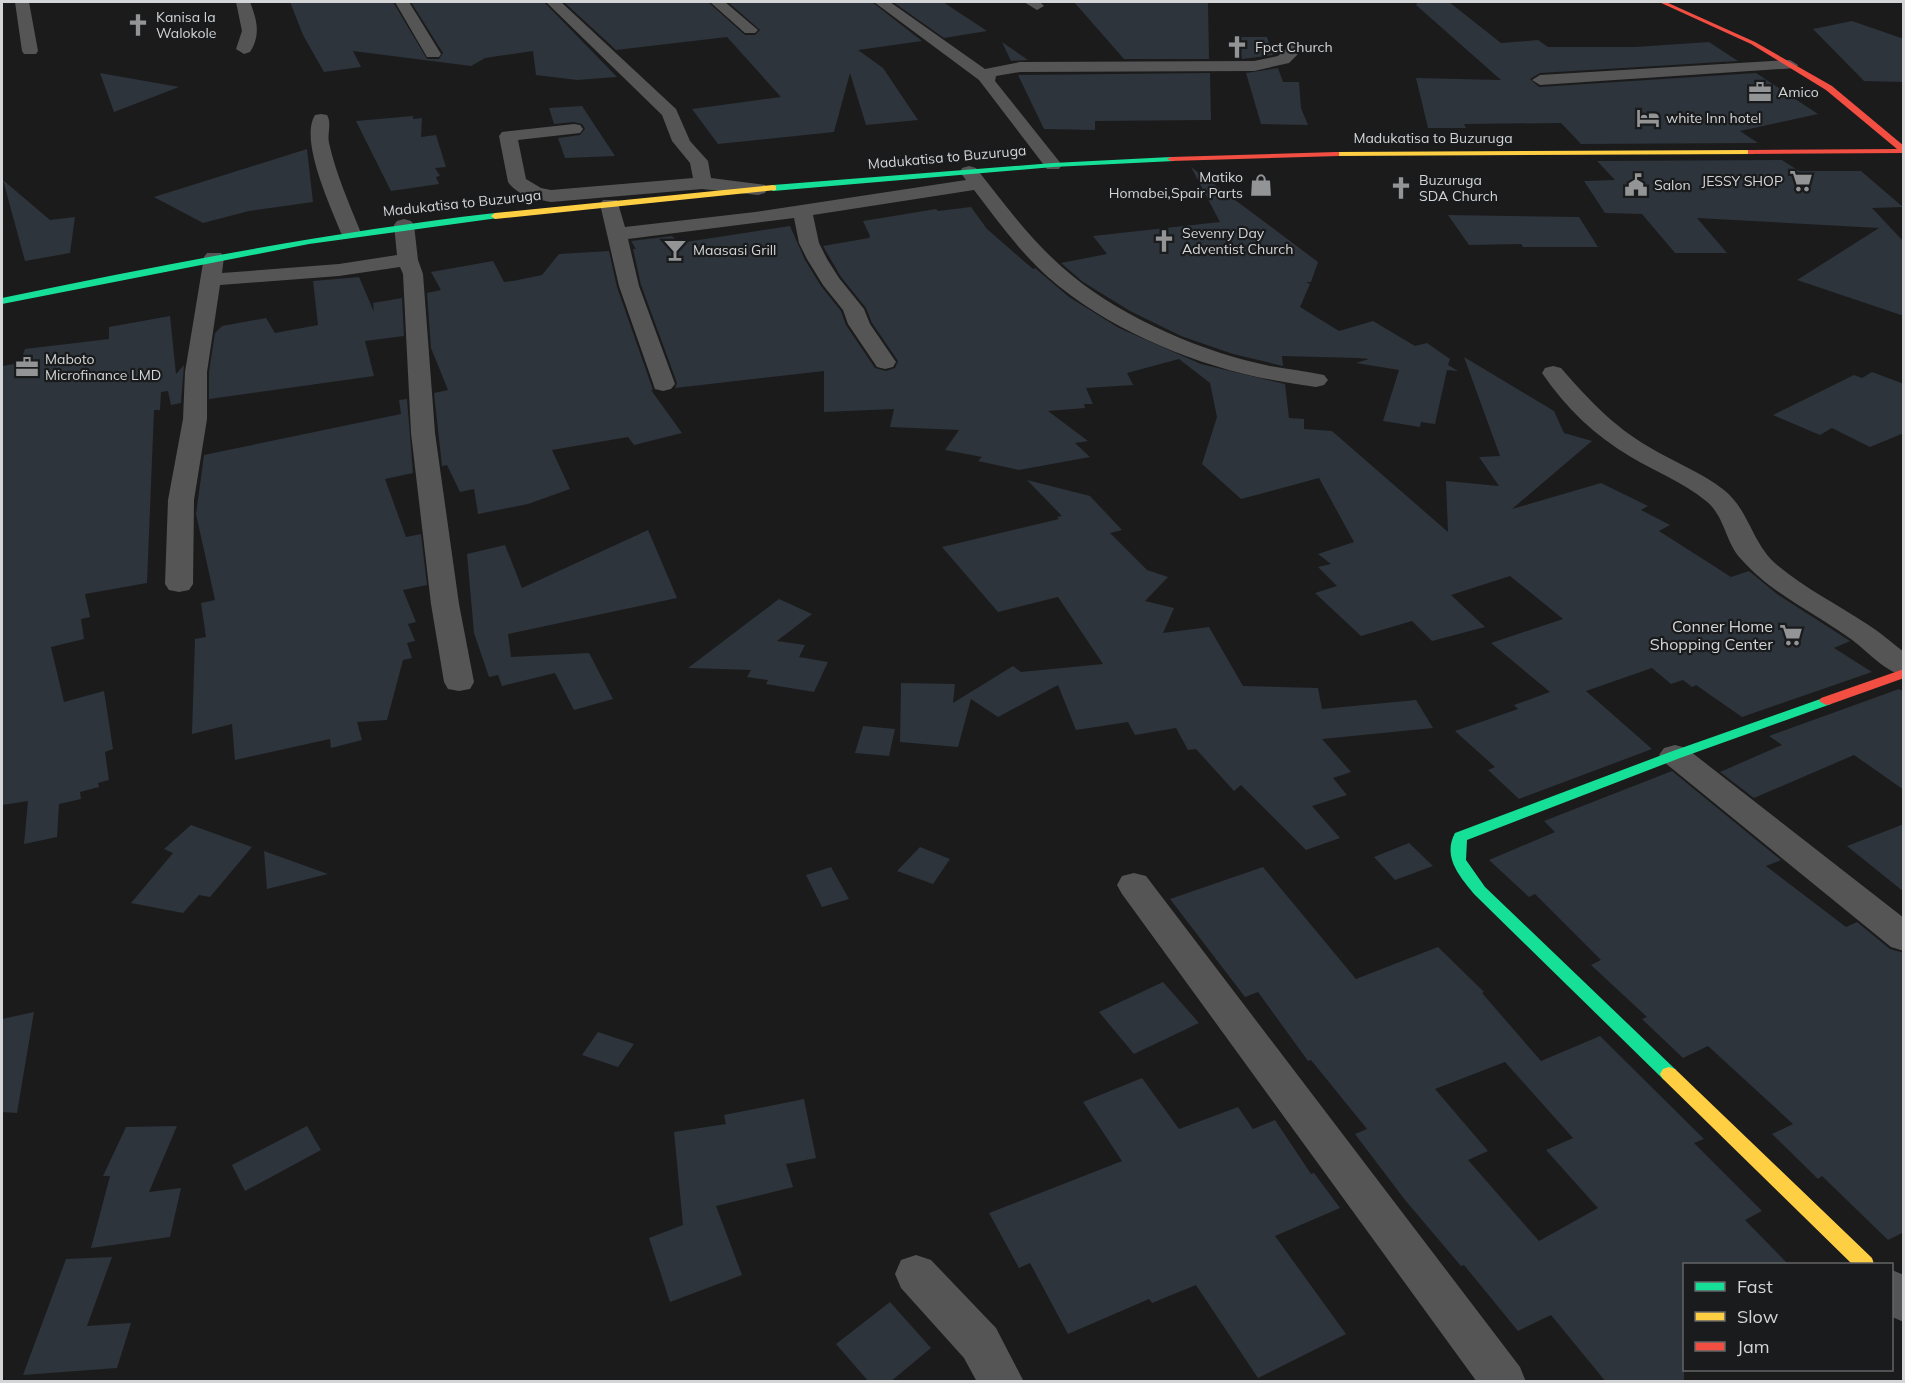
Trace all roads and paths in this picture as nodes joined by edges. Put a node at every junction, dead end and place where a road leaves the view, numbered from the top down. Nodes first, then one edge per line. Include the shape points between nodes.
1 (22, 2) edge
2 (243, 2) edge
3 (402, 2) edge
4 (553, 2) edge
5 (717, 2) edge
6 (881, 2) edge
7 (1662, 2) edge
8 (750, 30) dead end
9 (1296, 48) dead end
10 (244, 49) dead end
11 (30, 51) dead end
12 (433, 54) dead end
13 (1790, 64) junction
14 (988, 79) junction
15 (1540, 80) dead end
16 (321, 119) dead end
17 (574, 129) dead end
18 (1904, 150) edge
19 (1053, 165) junction
20 (974, 178) junction
21 (702, 183) junction
22 (758, 189) junction
23 (610, 204) junction
24 (803, 212) junction
25 (404, 225) junction
26 (351, 233) junction
27 (617, 234) junction
28 (408, 260) junction
29 (212, 268) junction
30 (2, 301) edge
31 (885, 362) dead end
32 (1553, 373) dead end
33 (1316, 380) dead end
34 (663, 384) dead end
35 (179, 584) dead end
36 (1904, 666) edge
37 (1904, 673) edge
38 (459, 682) dead end
39 (1675, 755) junction
40 (1134, 885) dead end
41 (1904, 938) edge
42 (1864, 1263) edge
43 (916, 1274) dead end
44 (1893, 1291) edge
45 (1904, 1302) edge
46 (1002, 1382) edge
47 (1504, 1382) edge

1 - 11 street
2 - 10 street via 251,34
3 - 12 street
4 - 21 street via 670,114 680,140 698,158 703,170
5 - 8 street
6 - 14 street
7 - 13 main road
9 - 14 street via 1283,60 1254,66 1020,67 989,73
13 - 15 street
13 - 18 main road via 1829,88
14 - 19 street
16 - 26 street via 319,139 325,164
17 - 21 street via 508,136 517,182 535,193 551,196
18 - 19 main road, Madukatisa to Buzuruga via 1323,154
19 - 20 main road, Madukatisa to Buzuruga
20 - 22 main road, Madukatisa to Buzuruga
20 - 24 street
20 - 33 street via 1058,274 1117,313 1200,353 1251,369
21 - 22 street
22 - 23 main road, Madukatisa to Buzuruga
23 - 25 main road, Madukatisa to Buzuruga
23 - 27 street
24 - 27 street
24 - 31 street via 809,243 825,274
25 - 26 main road, Madukatisa to Buzuruga
25 - 28 street
26 - 29 main road, Madukatisa to Buzuruga
27 - 34 street via 629,286
28 - 29 street via 339,270
28 - 38 street via 423,433
29 - 30 main road, Madukatisa to Buzuruga
29 - 35 street via 196,372 195,419 181,500
32 - 36 street via 1586,412 1612,434 1716,496 1730,511 1749,552 1798,595 1859,631
37 - 39 main road
39 - 41 street
39 - 42 main road via 1460,837 1454,848 1456,862 1480,891
40 - 47 street
43 - 46 street via 980,1343
44 - 45 street

